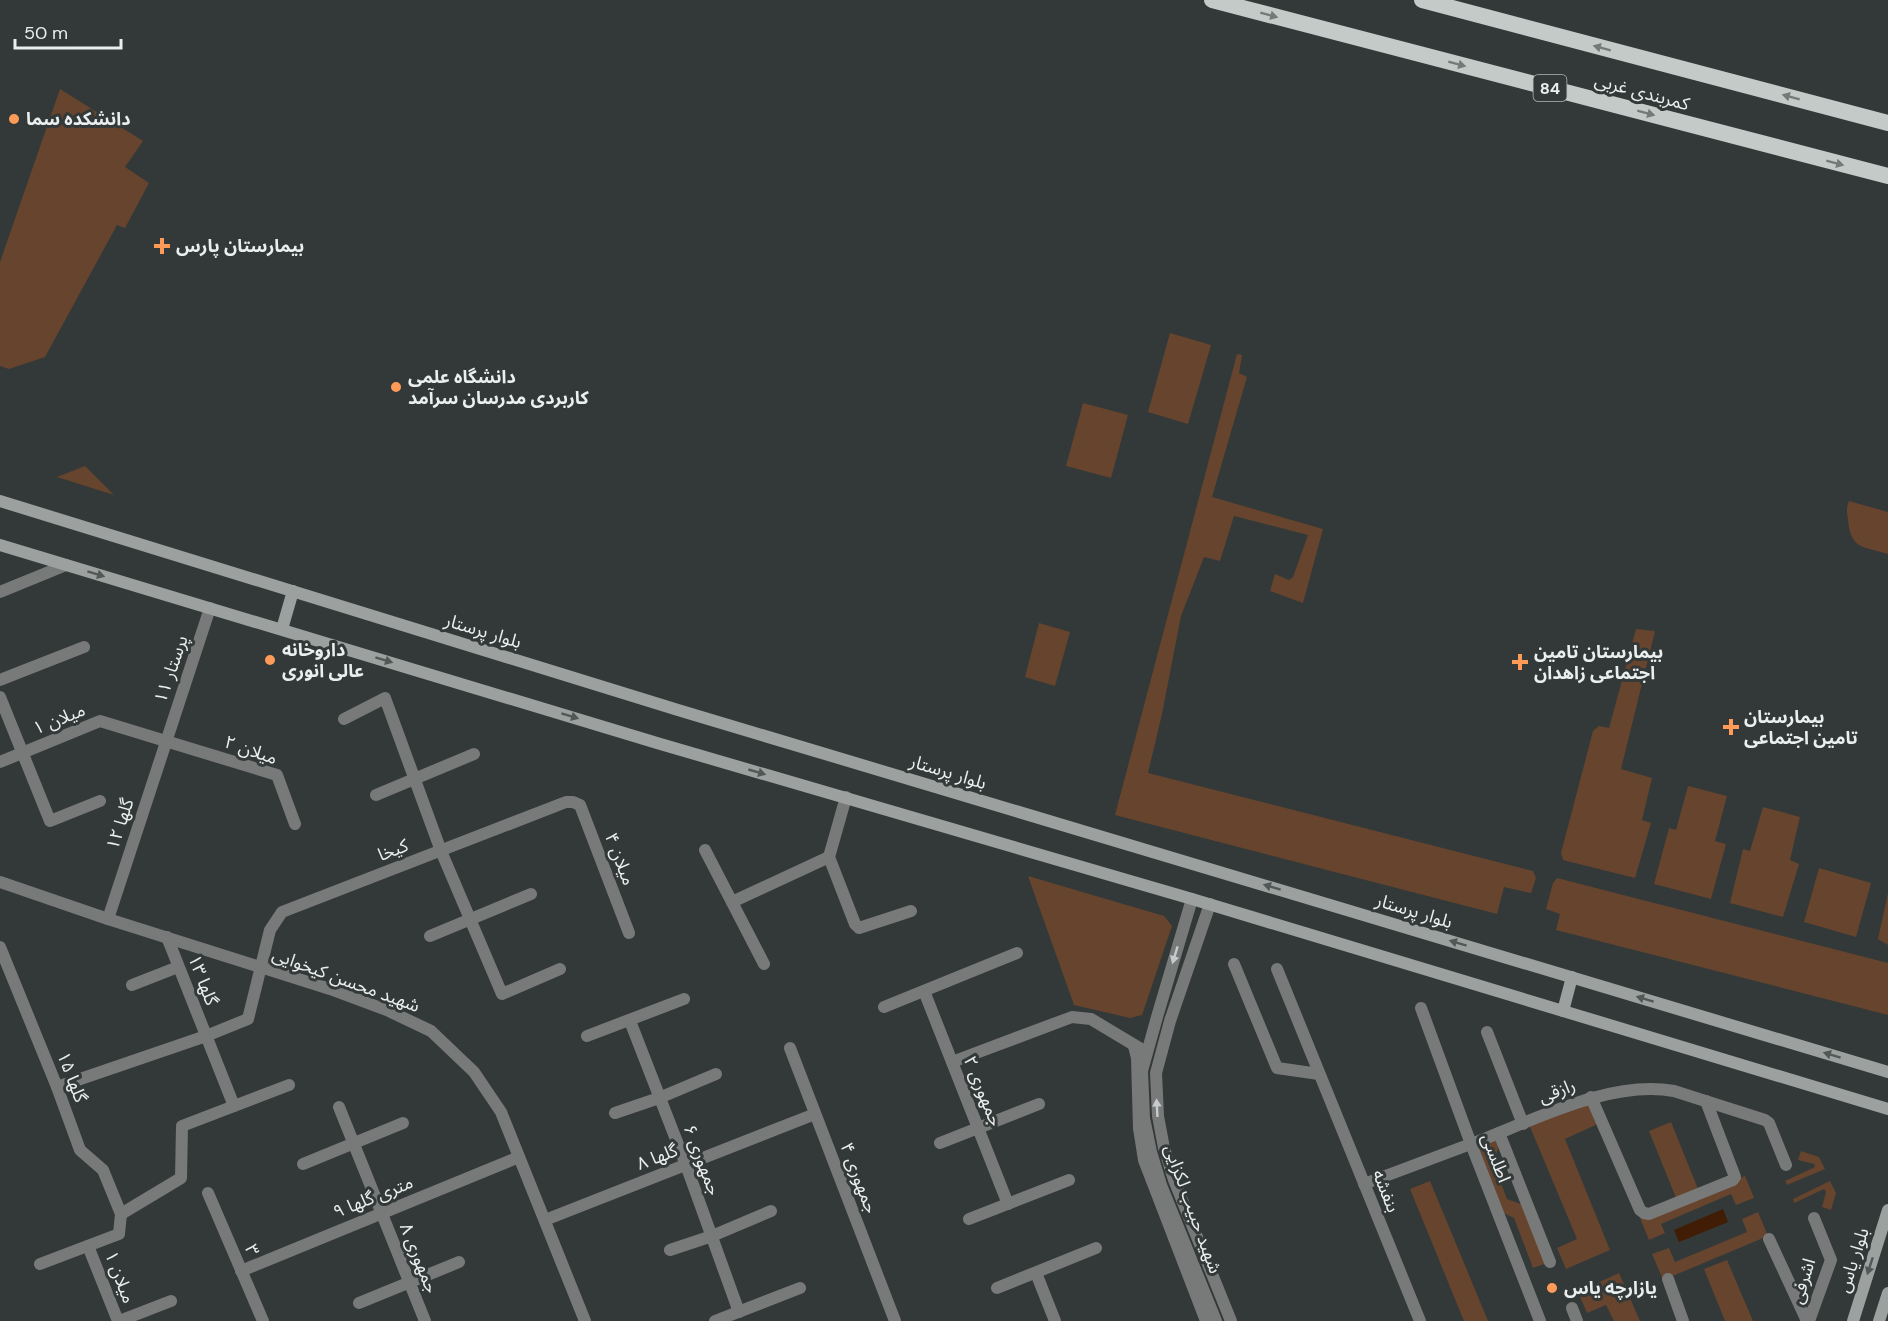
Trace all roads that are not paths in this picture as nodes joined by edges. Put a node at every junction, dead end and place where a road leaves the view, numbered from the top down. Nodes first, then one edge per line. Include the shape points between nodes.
1 (1212, 0) edge
2 (1422, 0) edge
3 (1888, 123) edge
4 (1888, 176) edge
5 (0, 501) edge
6 (0, 546) edge
7 (66, 565) junction
8 (293, 591) junction
9 (0, 592) edge
10 (210, 608) junction
11 (282, 629) junction
12 (84, 647) dead end
13 (0, 680) edge
14 (0, 697) edge
15 (344, 719) dead end
16 (166, 741) junction
17 (22, 753) junction
18 (474, 754) dead end
19 (0, 762) edge
20 (415, 779) junction
21 (375, 795) dead end
22 (846, 797) junction
23 (100, 801) dead end
24 (573, 802) joint
25 (295, 824) dead end
26 (705, 850) dead end
27 (441, 851) junction
28 (829, 857) junction
29 (0, 882) edge
30 (531, 894) dead end
31 (1192, 899) junction
32 (732, 902) junction
33 (1210, 904) junction
34 (911, 911) dead end
35 (108, 919) junction
36 (469, 920) junction
37 (629, 933) dead end
38 (430, 936) dead end
39 (167, 937) junction
40 (0, 946) edge
41 (1017, 953) dead end
42 (764, 964) dead end
43 (1234, 964) dead end
44 (178, 966) junction
45 (260, 967) junction
46 (560, 969) dead end
47 (1277, 969) dead end
48 (1572, 977) junction
49 (132, 985) dead end
50 (924, 991) junction
51 (684, 999) dead end
52 (884, 1007) dead end
53 (1421, 1008) dead end
54 (1563, 1011) junction
55 (630, 1021) junction
56 (1486, 1032) dead end
57 (206, 1036) junction
58 (587, 1036) dead end
59 (1134, 1046) junction
60 (790, 1048) dead end
61 (1148, 1052) junction
62 (1161, 1055) junction
63 (952, 1062) junction
64 (1888, 1072) edge
65 (716, 1074) dead end
66 (1319, 1074) junction
67 (289, 1085) dead end
68 (57, 1087) junction
69 (1591, 1097) junction
70 (659, 1098) junction
71 (1706, 1101) junction
72 (1040, 1104) dead end
73 (234, 1106) junction
74 (339, 1107) dead end
75 (1888, 1108) edge
76 (615, 1113) dead end
77 (815, 1114) junction
78 (403, 1123) dead end
79 (1523, 1124) junction
80 (978, 1128) junction
81 (1499, 1133) junction
82 (354, 1143) junction
83 (940, 1143) dead end
84 (1471, 1144) junction
85 (519, 1157) junction
86 (303, 1164) dead end
87 (686, 1165) junction
88 (1786, 1166) dead end
89 (1069, 1180) dead end
90 (1364, 1184) junction
91 (208, 1193) dead end
92 (1008, 1204) junction
93 (1888, 1210) edge
94 (771, 1211) dead end
95 (382, 1213) junction
96 (121, 1214) junction
97 (1814, 1218) dead end
98 (969, 1219) dead end
99 (545, 1220) junction
100 (712, 1236) junction
101 (1769, 1239) dead end
102 (88, 1246) junction
103 (1096, 1248) dead end
104 (670, 1250) dead end
105 (459, 1262) dead end
106 (1550, 1262) dead end
107 (40, 1264) dead end
108 (241, 1271) junction
109 (1036, 1273) junction
110 (1668, 1280) dead end
111 (409, 1282) junction
112 (800, 1288) dead end
113 (997, 1288) dead end
114 (1888, 1293) edge
115 (171, 1301) dead end
116 (359, 1303) dead end
117 (1572, 1308) dead end
118 (740, 1312) junction
119 (119, 1321) edge
120 (262, 1321) edge
121 (425, 1321) edge
122 (585, 1321) edge
123 (715, 1321) edge
124 (895, 1321) edge
125 (1055, 1321) edge
126 (1206, 1321) edge
127 (1216, 1321) edge
128 (1231, 1321) edge
129 (1419, 1321) edge
130 (1540, 1321) edge
131 (1577, 1321) edge
132 (1683, 1321) edge
133 (1808, 1321) edge
134 (1852, 1321) edge
135 (1879, 1321) edge

1 -> 4 highway, کمربندی غربی / 84
3 -> 2 highway, کمربندی غربی
5 - 8 main road, بلوار پرستار
6 - 7 main road
7 - 9 street
7 -> 10 main road
8 - 11 main road
48 -> 8 main road, بلوار پرستار
10 - 11 main road
10 - 16 street, پرستار ۱۱
11 -> 22 main road
12 - 13 street
14 - 17 street
15 - 20 street via 385,698
16 - 17 street, میلان ۱ via 100,721
16 - 25 street, میلان ۲ via 277,775
16 - 35 street, گلها ۱۲
17 - 19 street, میلان ۱
17 - 23 street via 50,821
18 - 20 street
20 - 21 street
20 - 27 street
22 - 28 street
22 - 31 main road
24 - 27 street, کیخا
24 - 37 street, میلان ۴ via 580,806
26 - 32 street
27 - 36 street
27 - 45 street, کیخا via 282,912 270,930
28 - 32 street
28 - 34 street via 859,928
29 - 35 street, شهید محسن کیخوایی
30 - 36 street
31 - 33 main road
31 -> 61 street, شهید حبیب لکزایی
32 - 42 street
33 - 54 main road
33 - 62 street, شهید حبیب لکزایی
35 - 39 street, شهید محسن کیخوایی
36 - 38 street
36 - 46 street via 502,994
39 - 44 street, گلها ۱۳
39 - 45 street, شهید محسن کیخوایی
40 - 68 street, گلها ۱۵
41 - 50 street
43 - 66 street via 1277,1068
44 - 49 street
44 - 57 street, گلها ۱۳
45 - 57 street, کیخا via 248,1019
45 - 85 street, شهید محسن کیخوایی via 389,1011 430,1032 474,1072 501,1112
47 - 66 street, بنفشه
48 - 54 main road
64 -> 48 main road, بلوار پرستار
50 - 52 street
50 - 63 street, جمهوری ۲
51 - 55 street
53 - 84 street, اطلسی
54 - 75 main road
55 - 58 street
55 - 70 street, جمهوری ۶
56 - 79 street
57 - 68 street
57 - 73 street, گلها ۱۳
59 - 61 street
59 - 63 street via 1091,1019 1072,1017
59 - 126 street via 1144,1160
60 - 77 street, جمهوری ۴
61 - 62 street
61 - 127 street, شهید حبیب لکزایی via 1142,1071 1144,1118 1151,1152
128 -> 62 street, شهید حبیب لکزایی via 1164,1148 1156,1073
63 - 80 street, جمهوری ۲
65 - 70 street
66 - 90 street, بنفشه
67 - 73 street
68 - 96 street, گلها ۱۵ via 80,1150 103,1170
69 - 71 street, رازقی via 1665,1089
69 - 71 street via 1640,1210 1649,1214 1735,1177
69 - 79 street, رازقی
70 - 76 street
70 - 87 street, جمهوری ۶
71 - 88 street, رازقی via 1769,1123
72 - 80 street
73 - 96 street via 182,1126 181,1178
74 - 82 street, جمهوری ۸
77 - 87 street, گلها ۸
77 - 124 street, جمهوری ۴
78 - 82 street
79 - 81 street, رازقی
80 - 83 street
80 - 92 street, جمهوری ۲
81 - 84 street, رازقی
81 - 106 street
82 - 86 street
82 - 95 street, جمهوری ۸
84 - 90 street, رازقی
84 - 130 street, اطلسی
85 - 95 street, ۹ متری گلها
85 - 99 street, شهید محسن کیخوایی
87 - 99 street, گلها ۸
87 - 100 street, جمهوری ۶
89 - 92 street
90 - 129 street, بنفشه
91 - 108 street, ۳
92 - 98 street
93 -> 134 main road, بلوار یاس
94 - 100 street
95 - 108 street, ۹ متری گلها
95 - 111 street, جمهوری ۸
96 - 102 street via 119,1234
97 - 133 street, اشرفی via 1831,1260
99 - 122 street, شهید محسن کیخوایی
100 - 104 street
100 - 118 street, جمهوری ۶
101 - 133 street
102 - 107 street
102 - 119 street, میلان ۱
103 - 109 street
105 - 111 street
108 - 120 street, ۳
109 - 113 street
109 - 125 street
110 - 132 street
111 - 116 street
111 - 121 street, جمهوری ۸
112 - 118 street
114 - 135 main road
115 - 119 street
117 - 131 street
118 - 123 street

